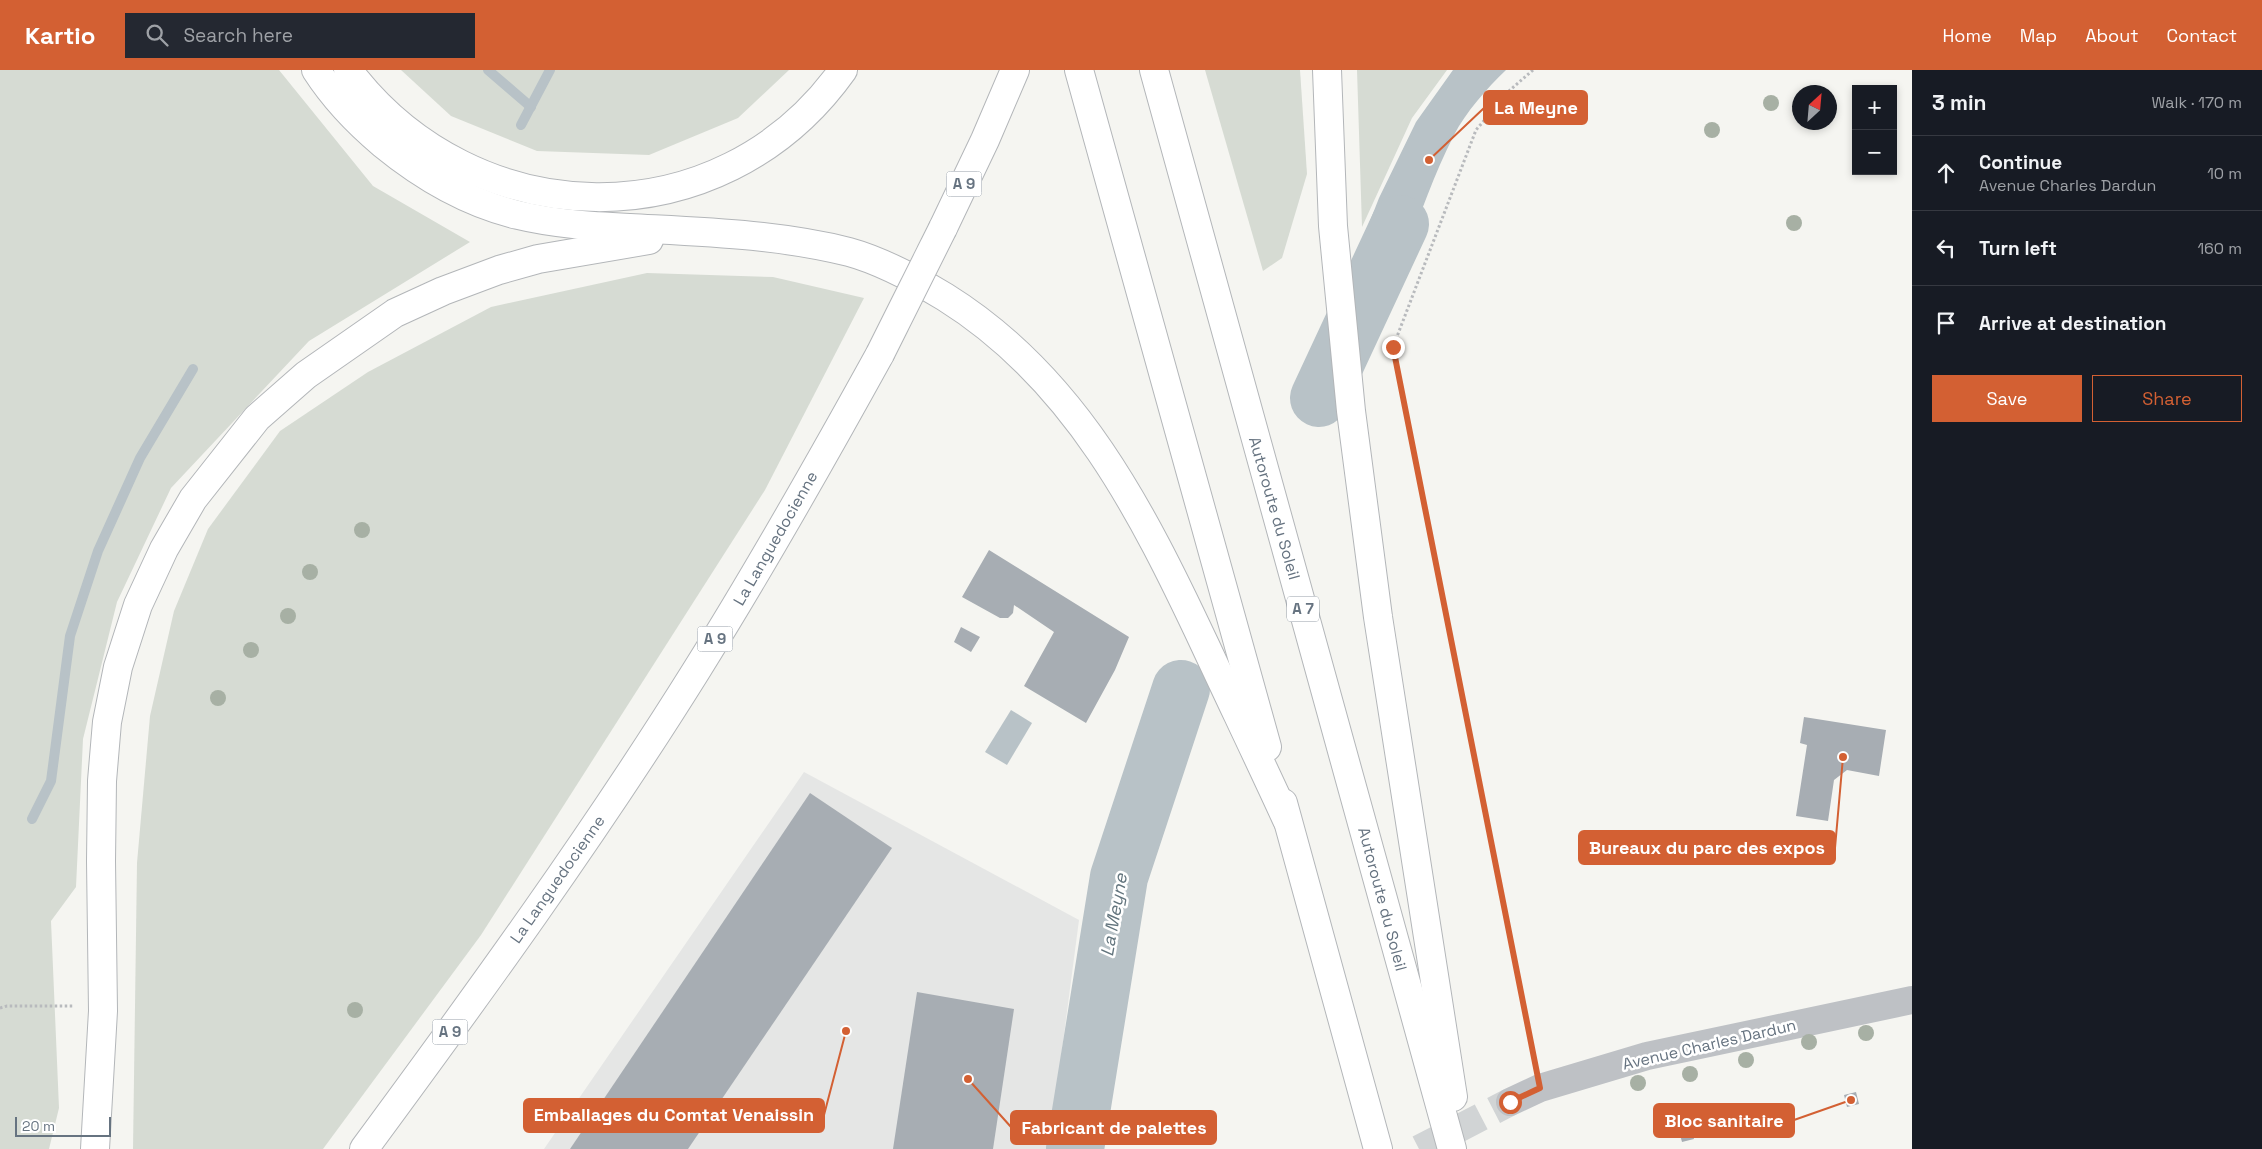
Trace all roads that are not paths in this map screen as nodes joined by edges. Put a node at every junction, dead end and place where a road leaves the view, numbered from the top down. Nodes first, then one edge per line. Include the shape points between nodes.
1 (316, 70) edge
2 (348, 70) edge
3 (843, 70) edge
4 (1015, 70) edge
5 (1079, 70) edge
6 (1154, 70) edge
7 (1327, 70) edge
8 (695, 232) junction
9 (1287, 820) junction
10 (1912, 1000) edge
11 (1510, 1102) tunnel mouth
12 (95, 1149) edge
13 (364, 1149) edge
14 (1378, 1149) edge
15 (1452, 1149) edge
16 (1461, 1149) edge

1 - 8 highway via 370,132 417,169 457,193 516,215 546,220
2 - 3 highway via 391,118 437,152 465,167 519,187 574,196 614,198 689,185 752,156 802,118
4 - 13 highway, La Languedocienne / A 9, bridge via 985,140 880,354 789,516 695,673 534,914
5 - 9 highway
6 - 15 highway, Autoroute du Soleil / A 7
7 - 16 highway via 1333,226 1351,411 1378,617
8 - 9 highway via 808,243 853,253 892,268 981,323 1030,365 1072,411 1121,482 1176,584
8 - 12 highway via 538,259 442,291 395,313 306,374 257,418 193,499 164,549 138,605 118,667 107,722 101,834 104,1011
9 - 14 highway
10 - 11 street, Avenue Charles Dardun via 1647,1056 1540,1088

